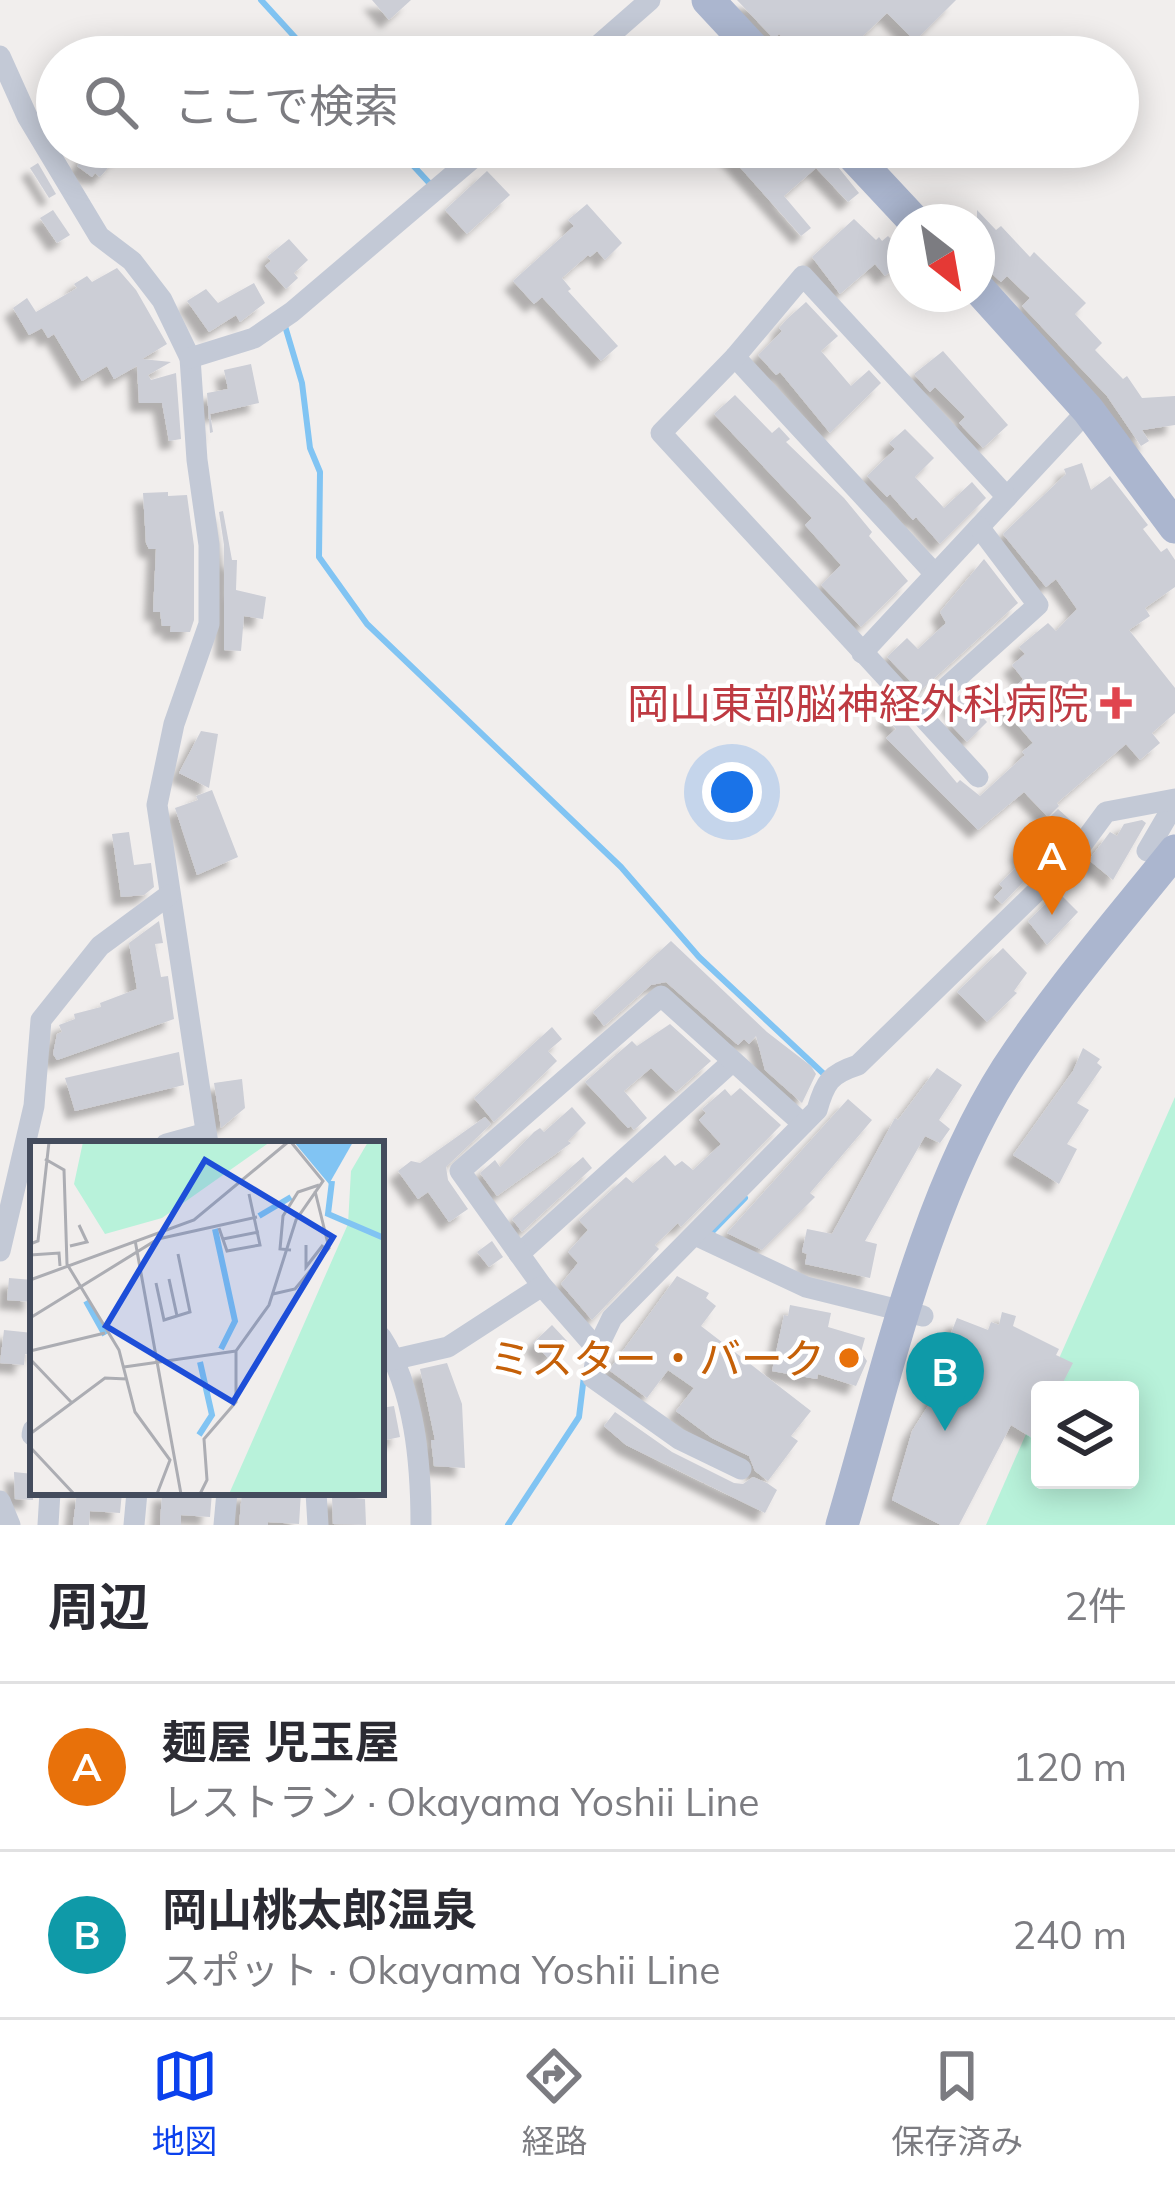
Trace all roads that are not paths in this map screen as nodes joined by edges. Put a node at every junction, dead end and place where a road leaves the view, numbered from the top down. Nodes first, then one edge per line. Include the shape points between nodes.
1 (650, 0) edge
2 (708, 0) edge
3 (609, 36) edge
4 (741, 36) edge
5 (0, 56) edge
6 (36, 131) edge
7 (58, 168) edge
8 (461, 168) edge
9 (865, 168) edge
10 (898, 204) edge
11 (995, 307) edge
12 (735, 357) junction
13 (190, 358) junction
14 (1088, 410) junction
15 (1007, 497) junction
16 (979, 527) junction
17 (1175, 527) edge
18 (935, 574) junction
19 (862, 653) junction
20 (918, 712) junction
21 (978, 777) dead end
22 (1175, 801) edge
23 (1161, 851) edge
24 (1175, 884) edge
25 (169, 896) junction
26 (733, 1061) junction
27 (802, 1124) junction
28 (207, 1138) edge
29 (695, 1235) junction
30 (0, 1251) edge
31 (519, 1254) junction
32 (542, 1286) junction
33 (914, 1315) junction
34 (597, 1349) junction
35 (389, 1362) edge
36 (741, 1469) dead end
37 (50, 1495) edge
38 (137, 1495) edge
39 (227, 1495) edge
40 (316, 1495) edge
41 (0, 1501) edge
42 (10, 1525) edge
43 (48, 1525) edge
44 (134, 1525) edge
45 (224, 1525) edge
46 (318, 1525) edge
47 (421, 1525) edge
48 (842, 1525) edge
49 (862, 1525) edge

1 - 3 street
2 - 4 main road
5 - 6 street
7 - 13 street via 99,236 162,300
8 - 13 street via 292,312 254,338
9 - 10 main road
11 - 14 main road
12 - 15 street via 803,276
12 - 18 street
12 - 19 street via 661,433
13 - 25 street via 209,545 208,624 157,805
14 - 15 street
14 - 17 main road
15 - 16 street
16 - 18 street
16 - 20 street via 1039,605
18 - 19 street
19 - 20 street
20 - 21 street
22 - 23 street
22 - 27 street via 1106,812 1075,854 858,1065 834,1072
23 - 33 main road via 1006,1071 958,1161
24 - 33 main road via 1022,1081 976,1164
25 - 28 street
25 - 30 street via 100,946 41,1020 34,1106
26 - 27 street
26 - 31 street
26 - 31 street via 661,996 460,1171
27 - 29 street
29 - 33 street via 806,1287
29 - 34 street via 612,1318
31 - 32 street
32 - 34 street
32 - 35 street via 448,1347
33 - 48 main road
33 - 49 main road
34 - 36 street via 592,1378 679,1439
35 - 47 street via 421,1466
37 - 43 street
38 - 44 street
39 - 45 street
40 - 46 street
41 - 42 street

